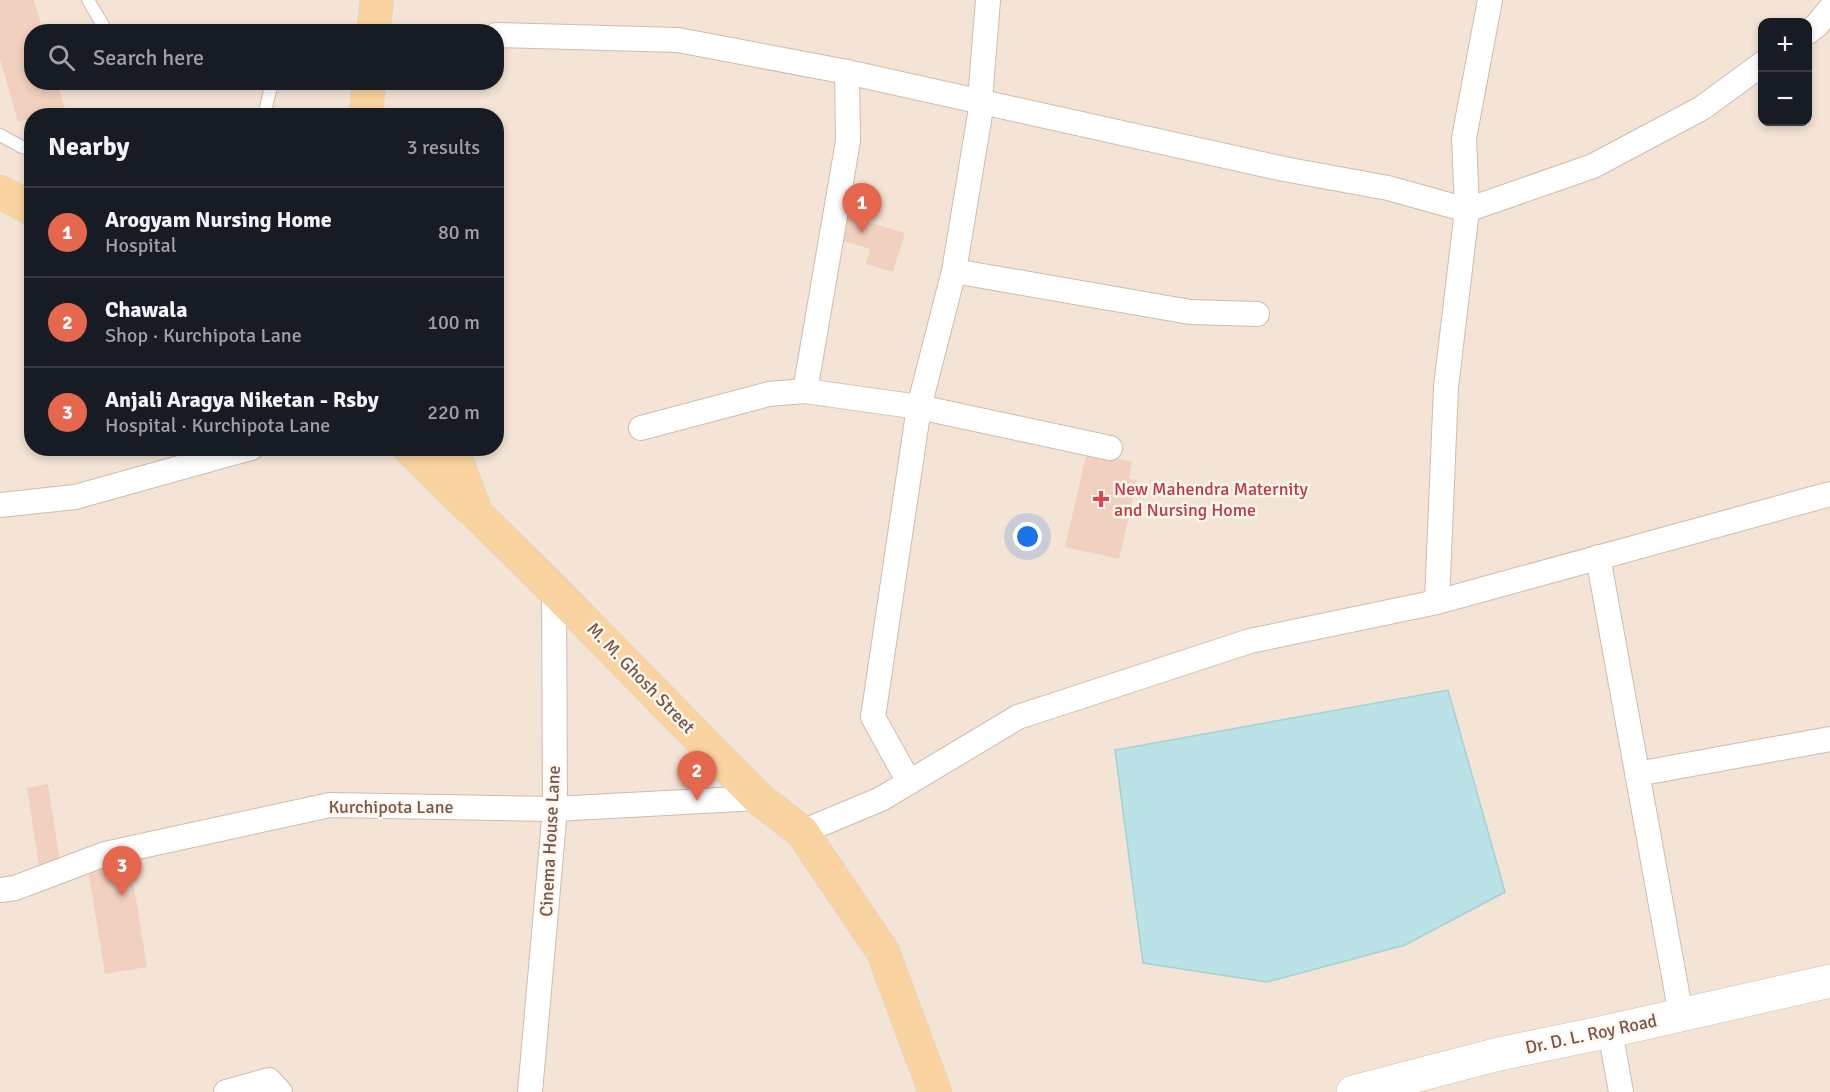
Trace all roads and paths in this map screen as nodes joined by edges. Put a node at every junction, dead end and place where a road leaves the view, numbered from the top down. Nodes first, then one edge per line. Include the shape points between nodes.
1 (88, 0) edge
2 (377, 0) edge
3 (988, 0) edge
4 (1490, 0) edge
5 (1830, 9) edge
6 (102, 24) edge
7 (374, 24) edge
8 (1812, 29) edge
9 (504, 35) edge
10 (1758, 67) edge
11 (847, 72) junction
12 (270, 90) edge
13 (368, 90) edge
14 (982, 102) junction
15 (266, 108) edge
16 (367, 108) edge
17 (0, 135) edge
18 (24, 147) edge
19 (0, 192) edge
20 (24, 206) edge
21 (1467, 210) junction
22 (954, 271) junction
23 (1257, 314) dead end
24 (805, 391) junction
25 (919, 407) junction
26 (641, 428) dead end
27 (1110, 448) dead end
28 (222, 456) edge
29 (417, 456) edge
30 (455, 456) edge
31 (1830, 494) edge
32 (0, 505) edge
33 (476, 513) junction
34 (1598, 557) junction
35 (554, 590) junction
36 (1437, 602) junction
37 (1830, 739) edge
38 (1637, 774) junction
39 (909, 782) junction
40 (758, 798) junction
41 (555, 809) junction
42 (802, 832) junction
43 (0, 890) edge
44 (1830, 981) edge
45 (1681, 1015) junction
46 (1610, 1031) junction
47 (226, 1092) edge
48 (280, 1092) edge
49 (531, 1092) edge
50 (936, 1092) edge
51 (1353, 1092) edge
52 (1621, 1092) edge

1 - 6 lane
2 - 7 main road
3 - 14 street
4 - 21 street via 1464,138
5 - 8 street
9 - 11 street via 678,40
10 - 21 street via 1702,108 1593,166
11 - 14 street
11 - 24 street via 848,141
12 - 15 lane
13 - 16 main road
14 - 21 street via 1388,188
14 - 22 street
17 - 18 lane
19 - 20 main road
21 - 36 street via 1446,387
22 - 23 street via 1190,312
22 - 25 street
24 - 25 street
24 - 26 street via 769,394
25 - 27 street
25 - 39 street via 873,717
28 - 32 street via 75,496
29 - 33 main road
30 - 33 main road, M. M. Ghosh Street
31 - 34 street
33 - 35 main road, M. M. Ghosh Street
34 - 36 street
34 - 38 street
35 - 40 main road, M. M. Ghosh Street
35 - 41 street, Cinema House Lane
36 - 39 street via 1250,640 1018,717
37 - 38 street
38 - 45 street
39 - 42 street via 880,799
40 - 41 street, Kurchipota Lane
40 - 42 main road, M. M. Ghosh Street
41 - 43 street, Kurchipota Lane via 330,805 105,854
41 - 49 street, Cinema House Lane
42 - 50 main road, M. M. Ghosh Street via 883,952
44 - 45 street, Dr. D. L. Roy Road
45 - 46 street, Dr. D. L. Roy Road
46 - 51 street, Dr. D. L. Roy Road via 1499,1054
46 - 52 street
47 - 48 street via 269,1080

